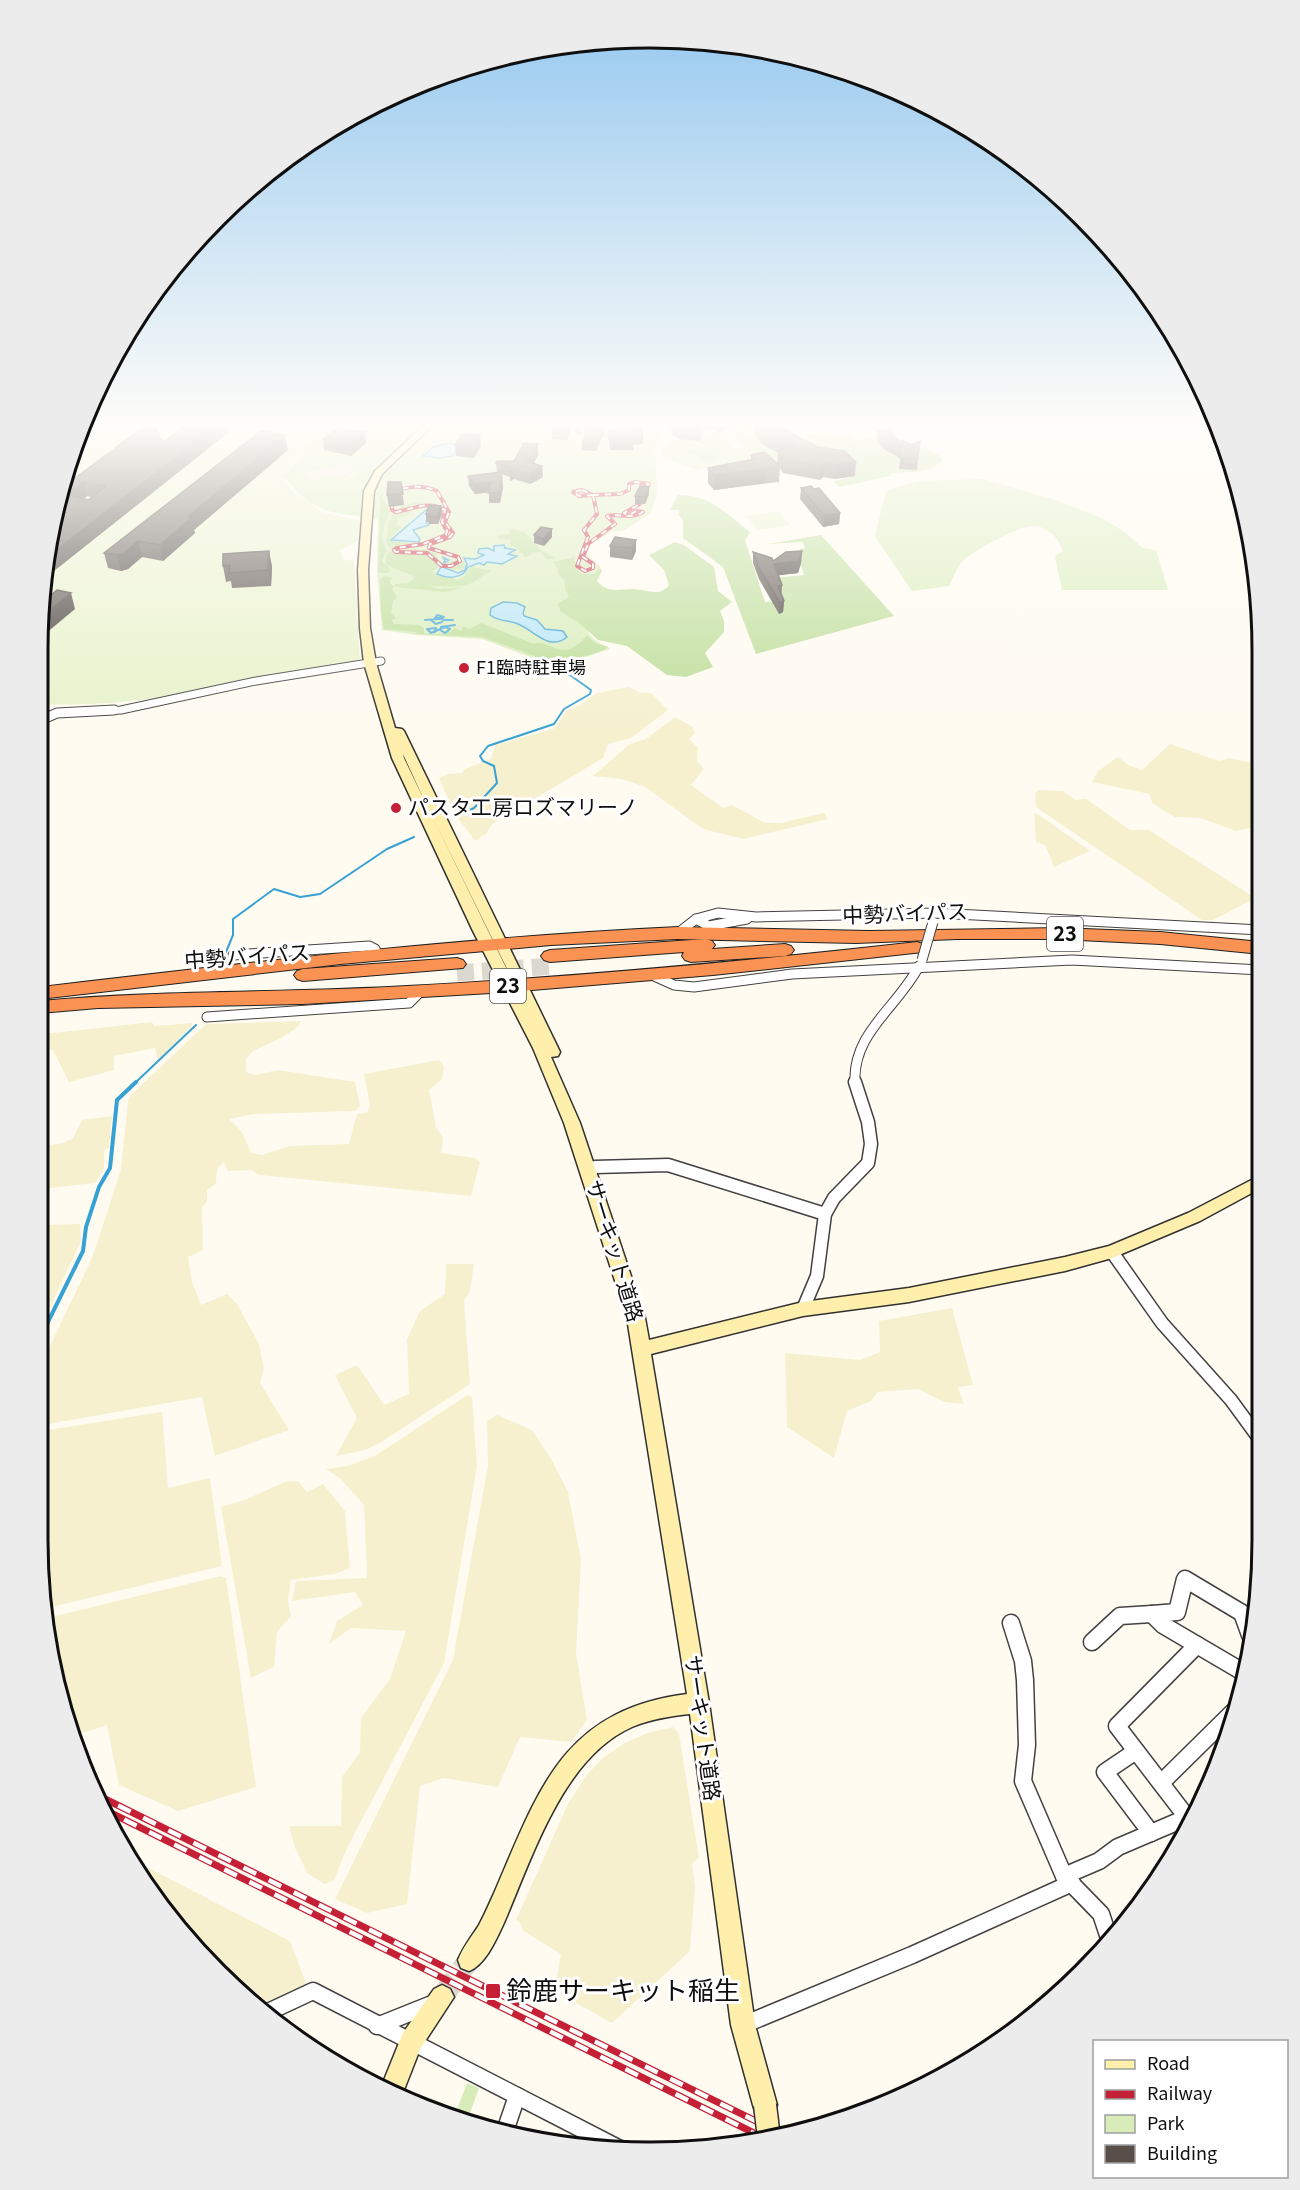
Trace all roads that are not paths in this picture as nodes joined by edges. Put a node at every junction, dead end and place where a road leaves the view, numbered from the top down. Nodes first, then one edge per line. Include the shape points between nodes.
1 (366, 527) edge
2 (375, 527) edge
3 (375, 662) junction
4 (48, 716) edge
5 (933, 922) dead end
6 (1252, 930) edge
7 (678, 933) junction
8 (868, 936) junction
9 (495, 945) junction
10 (1252, 947) edge
11 (377, 954) junction
12 (233, 955) dead end
13 (1252, 957) edge
14 (919, 959) junction
15 (1252, 970) edge
16 (516, 986) junction
17 (48, 993) edge
18 (48, 994) edge
19 (418, 994) junction
20 (98, 1002) junction
21 (48, 1006) edge
22 (207, 1017) dead end
23 (595, 1167) junction
24 (1252, 1186) edge
25 (825, 1214) junction
26 (1112, 1252) junction
27 (803, 1308) junction
28 (636, 1318) junction
29 (642, 1349) junction
30 (1252, 1429) edge
31 (1152, 1614) junction
32 (1011, 1623) dead end
33 (1246, 1624) edge
34 (1092, 1642) dead end
35 (1197, 1645) junction
36 (1237, 1669) edge
37 (699, 1703) junction
38 (1224, 1721) edge
39 (1136, 1751) junction
40 (1161, 1783) junction
41 (1185, 1815) edge
42 (1182, 1821) edge
43 (1151, 1833) junction
44 (1068, 1880) junction
45 (1107, 1932) edge
46 (469, 1960) tunnel mouth
47 (440, 2000) joint
48 (273, 2010) edge
49 (743, 2025) junction
50 (377, 2026) junction
51 (411, 2041) junction
52 (394, 2085) edge
53 (517, 2096) junction
54 (507, 2124) edge
55 (769, 2130) edge
56 (590, 2139) edge

1 - 3 street, サーキット道路 via 365,628
2 - 3 street, サーキット道路
3 - 4 street via 256,681 121,710
3 - 9 street, サーキット道路 via 398,758
5 - 14 street, bridge
6 - 7 street via 936,914 756,917 709,926 696,919
7 - 8 highway
7 - 9 highway
8 - 10 highway, 中勢バイパス / 23 via 1094,935
8 - 14 highway, 中勢バイパス / 23 via 551,961 802,949
9 - 11 highway, 23
9 - 16 street, サーキット道路
11 - 12 street via 369,946
11 - 17 highway, 23
13 - 14 highway, 中勢バイパス / 23 via 1099,948
14 - 15 street via 1072,960
14 - 16 highway, 23
14 - 25 street via 861,1044 854,1069 855,1087 866,1112 871,1151 868,1163 834,1198
16 - 19 highway, 23
16 - 23 street via 555,1056
16 - 28 street, サーキット道路 via 572,1123
18 - 20 highway, 中勢バイパス / 23 via 457,969
19 - 20 highway, 23
19 - 22 street via 409,1003
20 - 21 highway, 中勢バイパス / 23
23 - 25 street via 668,1165
23 - 28 street via 623,1258
24 - 26 street via 1194,1217
25 - 27 street via 817,1276
26 - 27 street via 909,1295
26 - 30 street via 1162,1323
27 - 29 street
28 - 29 street, サーキット道路
29 - 37 street, サーキット道路
31 - 33 street via 1177,1612 1185,1579 1242,1613
31 - 34 street via 1120,1617
31 - 35 street
32 - 44 street via 1025,1680 1027,1745 1023,1781
35 - 36 street
35 - 39 street via 1117,1726
37 - 46 street via 626,1719 583,1748 553,1789 489,1928
37 - 49 street, サーキット道路
38 - 40 street
39 - 40 street
39 - 43 street via 1105,1772
40 - 41 street
42 - 43 street
43 - 44 street via 1118,1846
44 - 45 street via 1101,1914
44 - 49 street via 912,1955
47 - 50 street
47 - 51 street
48 - 50 street via 313,1991
49 - 55 street, サーキット道路, bridge
50 - 51 street
51 - 52 street
51 - 53 street
53 - 54 street
53 - 56 street

